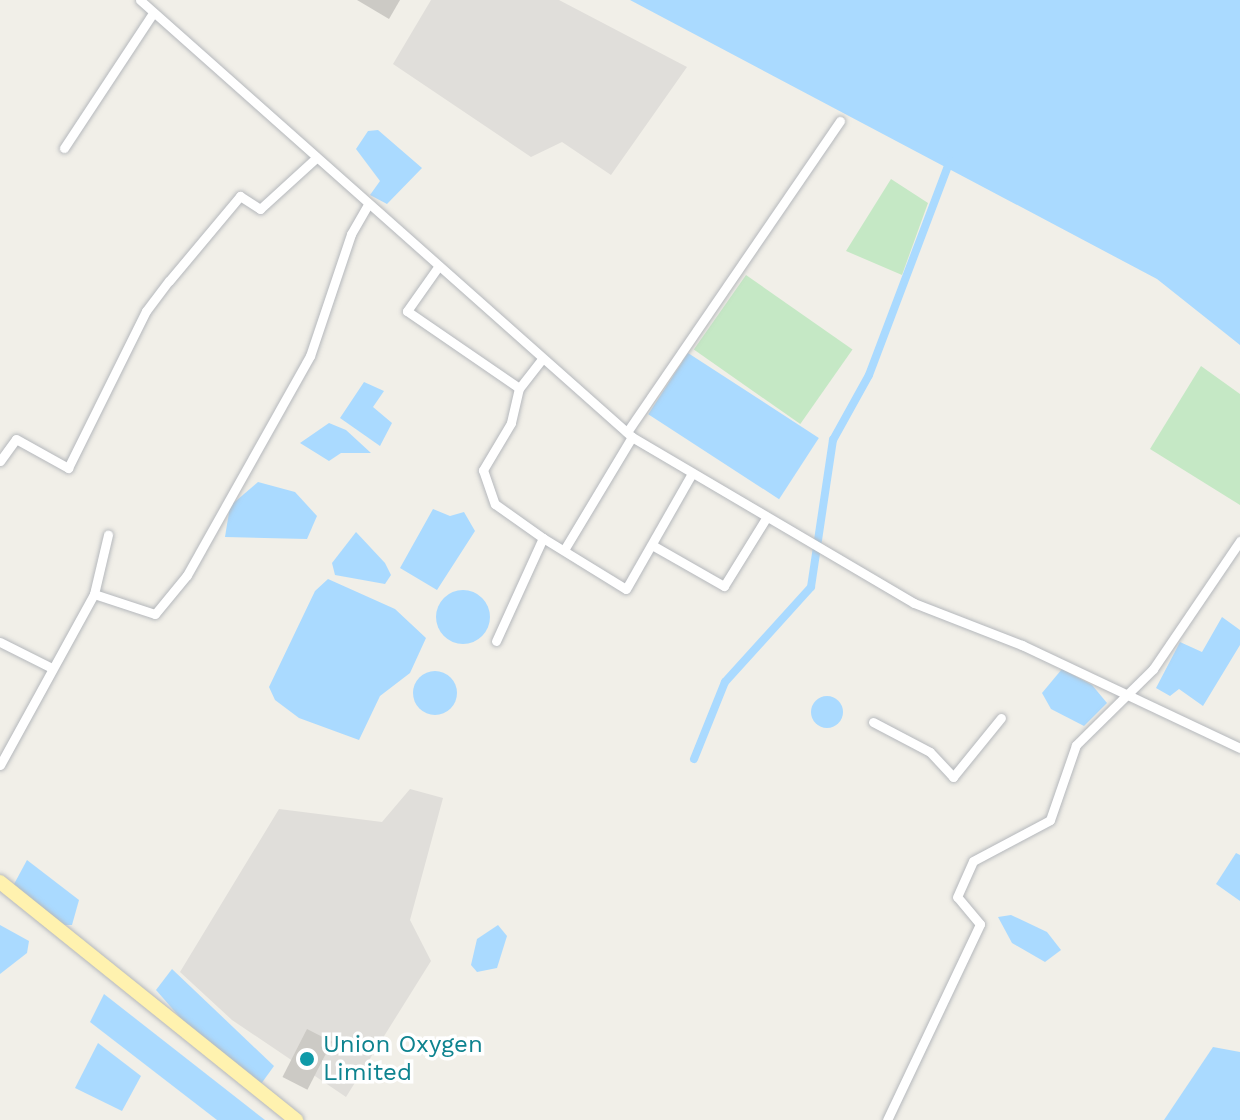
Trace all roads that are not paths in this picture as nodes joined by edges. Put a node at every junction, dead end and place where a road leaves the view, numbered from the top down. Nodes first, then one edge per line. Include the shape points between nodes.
1 (140, 0) edge
2 (153, 13) junction
3 (840, 121) dead end
4 (64, 148) dead end
5 (315, 159) junction
6 (368, 205) junction
7 (438, 267) junction
8 (542, 359) junction
9 (519, 388) junction
10 (629, 435) junction
11 (0, 461) edge
12 (691, 475) junction
13 (765, 520) junction
14 (108, 535) dead end
15 (543, 538) junction
16 (1240, 541) edge
17 (652, 545) junction
18 (564, 550) junction
19 (94, 594) junction
20 (496, 641) dead end
21 (0, 642) edge
22 (52, 668) junction
23 (1130, 696) junction
24 (1001, 718) dead end
25 (873, 722) dead end
26 (1240, 748) edge
27 (0, 765) edge
28 (0, 882) edge
29 (296, 1120) edge
30 (887, 1120) edge

1 - 2 street
2 - 4 street
2 - 5 street
3 - 10 street
5 - 6 street
5 - 11 street via 260,209 240,196 169,281 146,311 68,468 16,439
6 - 7 street
6 - 19 street via 351,234 310,356 187,575 155,614
7 - 8 street
7 - 9 street via 407,311
8 - 9 street
8 - 10 street
9 - 15 street via 511,423 484,474 495,504
10 - 12 street
10 - 18 street
12 - 13 street
12 - 17 street
13 - 17 street via 724,586
13 - 23 street via 961,625 1022,645
14 - 19 street
15 - 18 street
15 - 20 street
16 - 23 street
17 - 18 street via 626,589
19 - 22 street
21 - 22 street
22 - 27 street
23 - 26 street
23 - 30 street via 1076,745 1050,820 973,861 957,897 980,924
24 - 25 street via 953,777 930,752
28 - 29 main road

